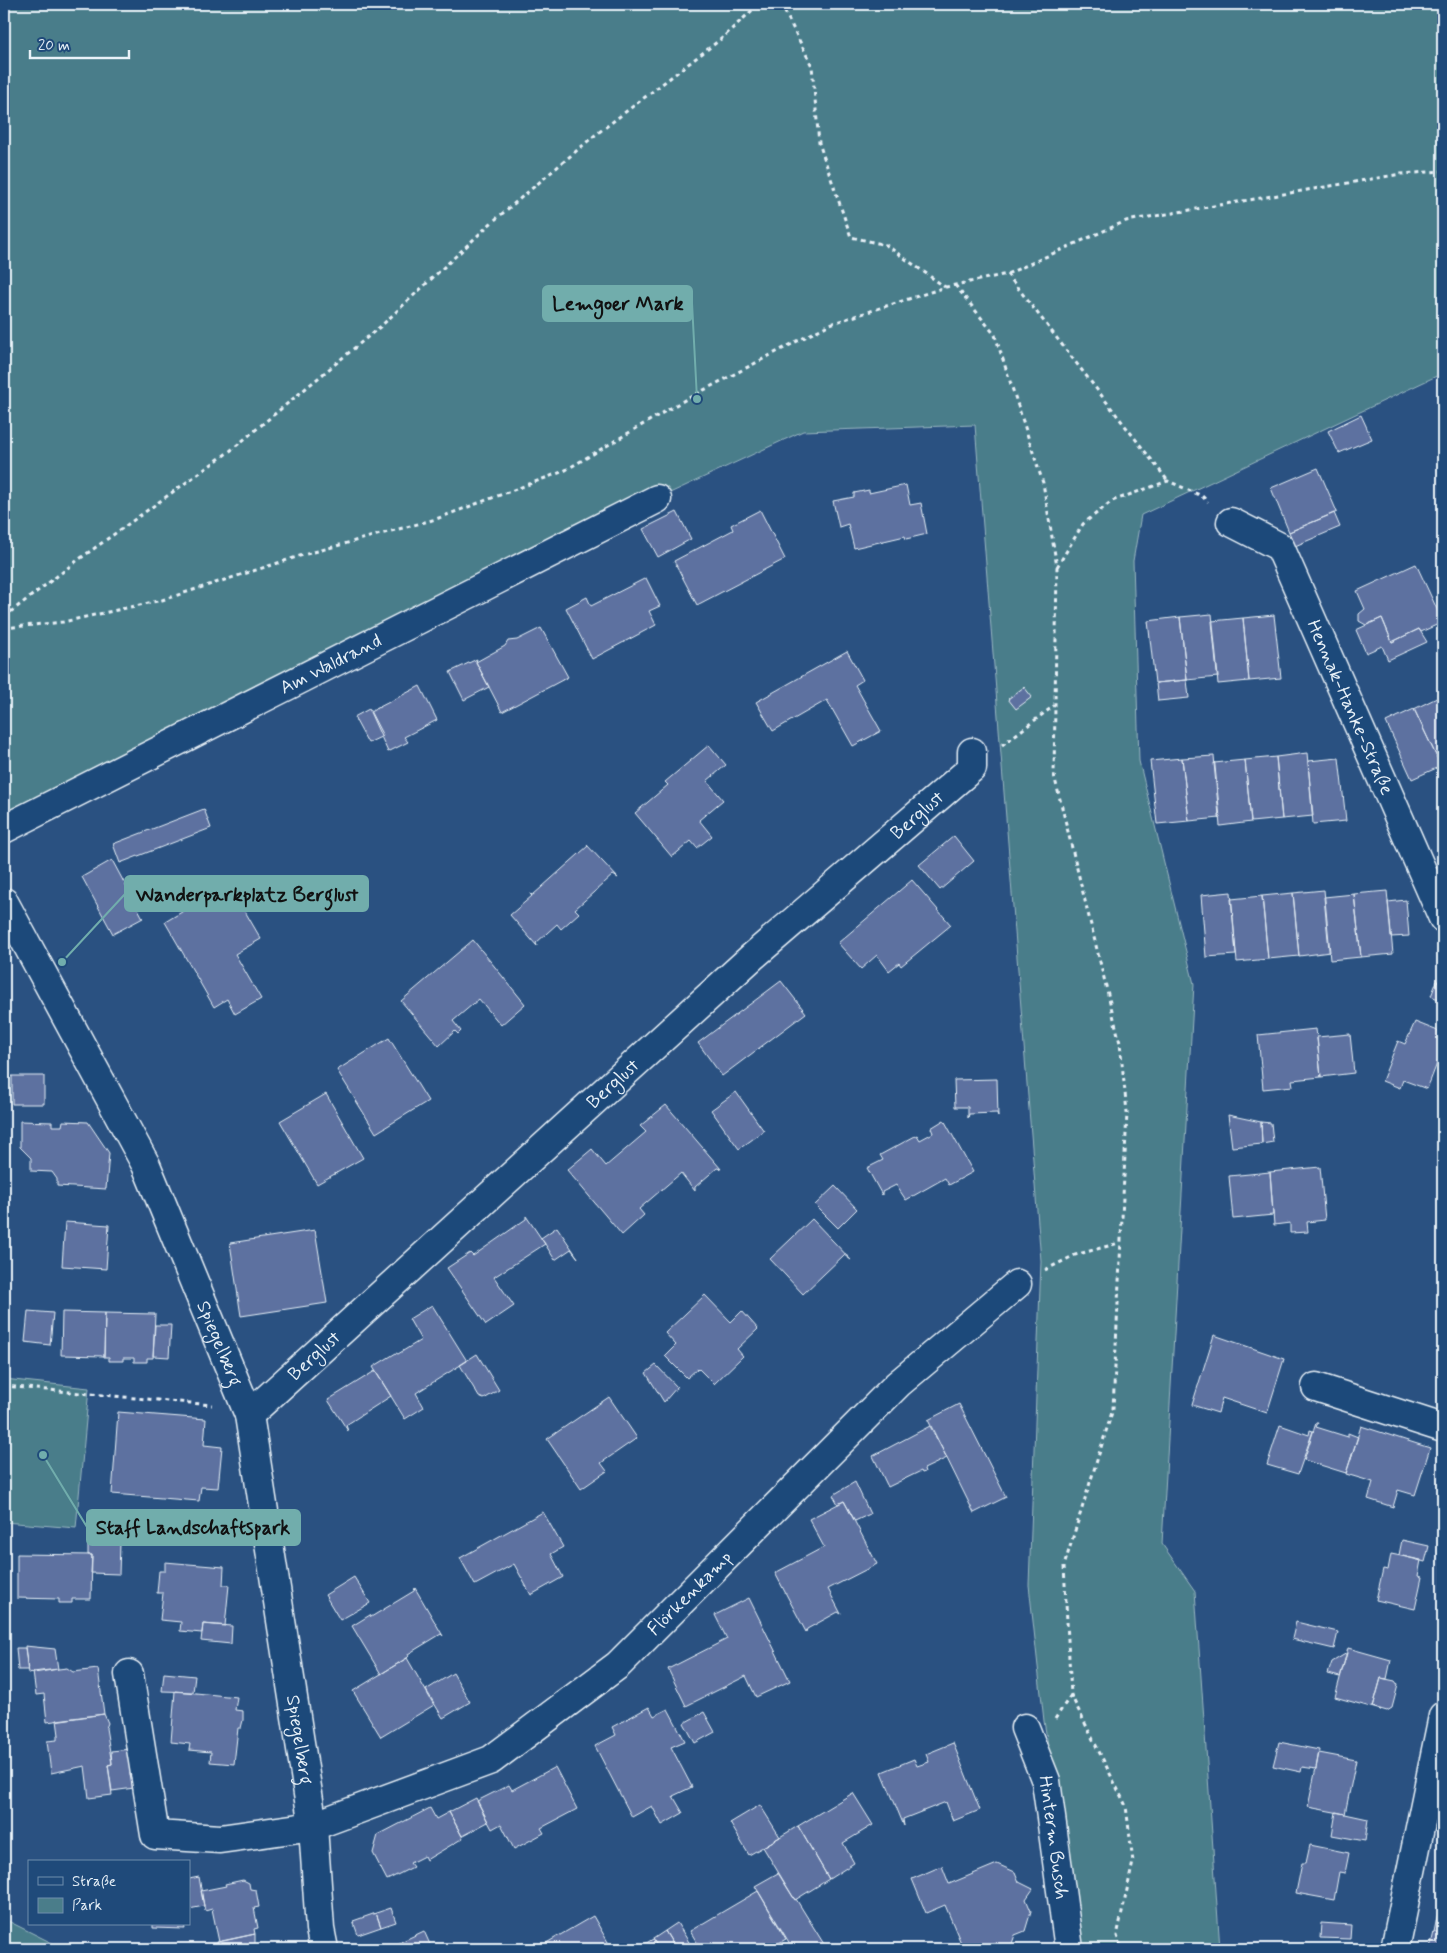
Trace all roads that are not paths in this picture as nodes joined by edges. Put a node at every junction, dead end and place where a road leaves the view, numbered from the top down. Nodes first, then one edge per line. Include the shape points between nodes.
1 (657, 499) dead end
2 (1231, 522) road end
3 (972, 760) road end
4 (4, 829) edge
5 (4, 902) edge
6 (1443, 918) edge
7 (1018, 1284) road end
8 (1316, 1387) dead end
9 (247, 1411) junction
10 (1443, 1428) edge
11 (129, 1674) dead end
12 (1443, 1716) edge
13 (1025, 1728) dead end
14 (313, 1826) junction
15 (324, 1949) edge
16 (1069, 1949) edge
17 (1395, 1949) edge

1 - 4 street, Am Waldrand
2 - 6 street, Hennak-Hanke-Straße via 1280,547
3 - 9 street, Berglust
5 - 9 street, Spiegelberg via 146,1165
7 - 14 street, Flörkenkamp via 898,1384 618,1666 491,1760
8 - 10 street
9 - 14 street, Spiegelberg
11 - 14 street via 155,1835 220,1839
12 - 17 street
13 - 16 street, Hinterm Busch via 1046,1781
14 - 15 street, Spiegelberg

